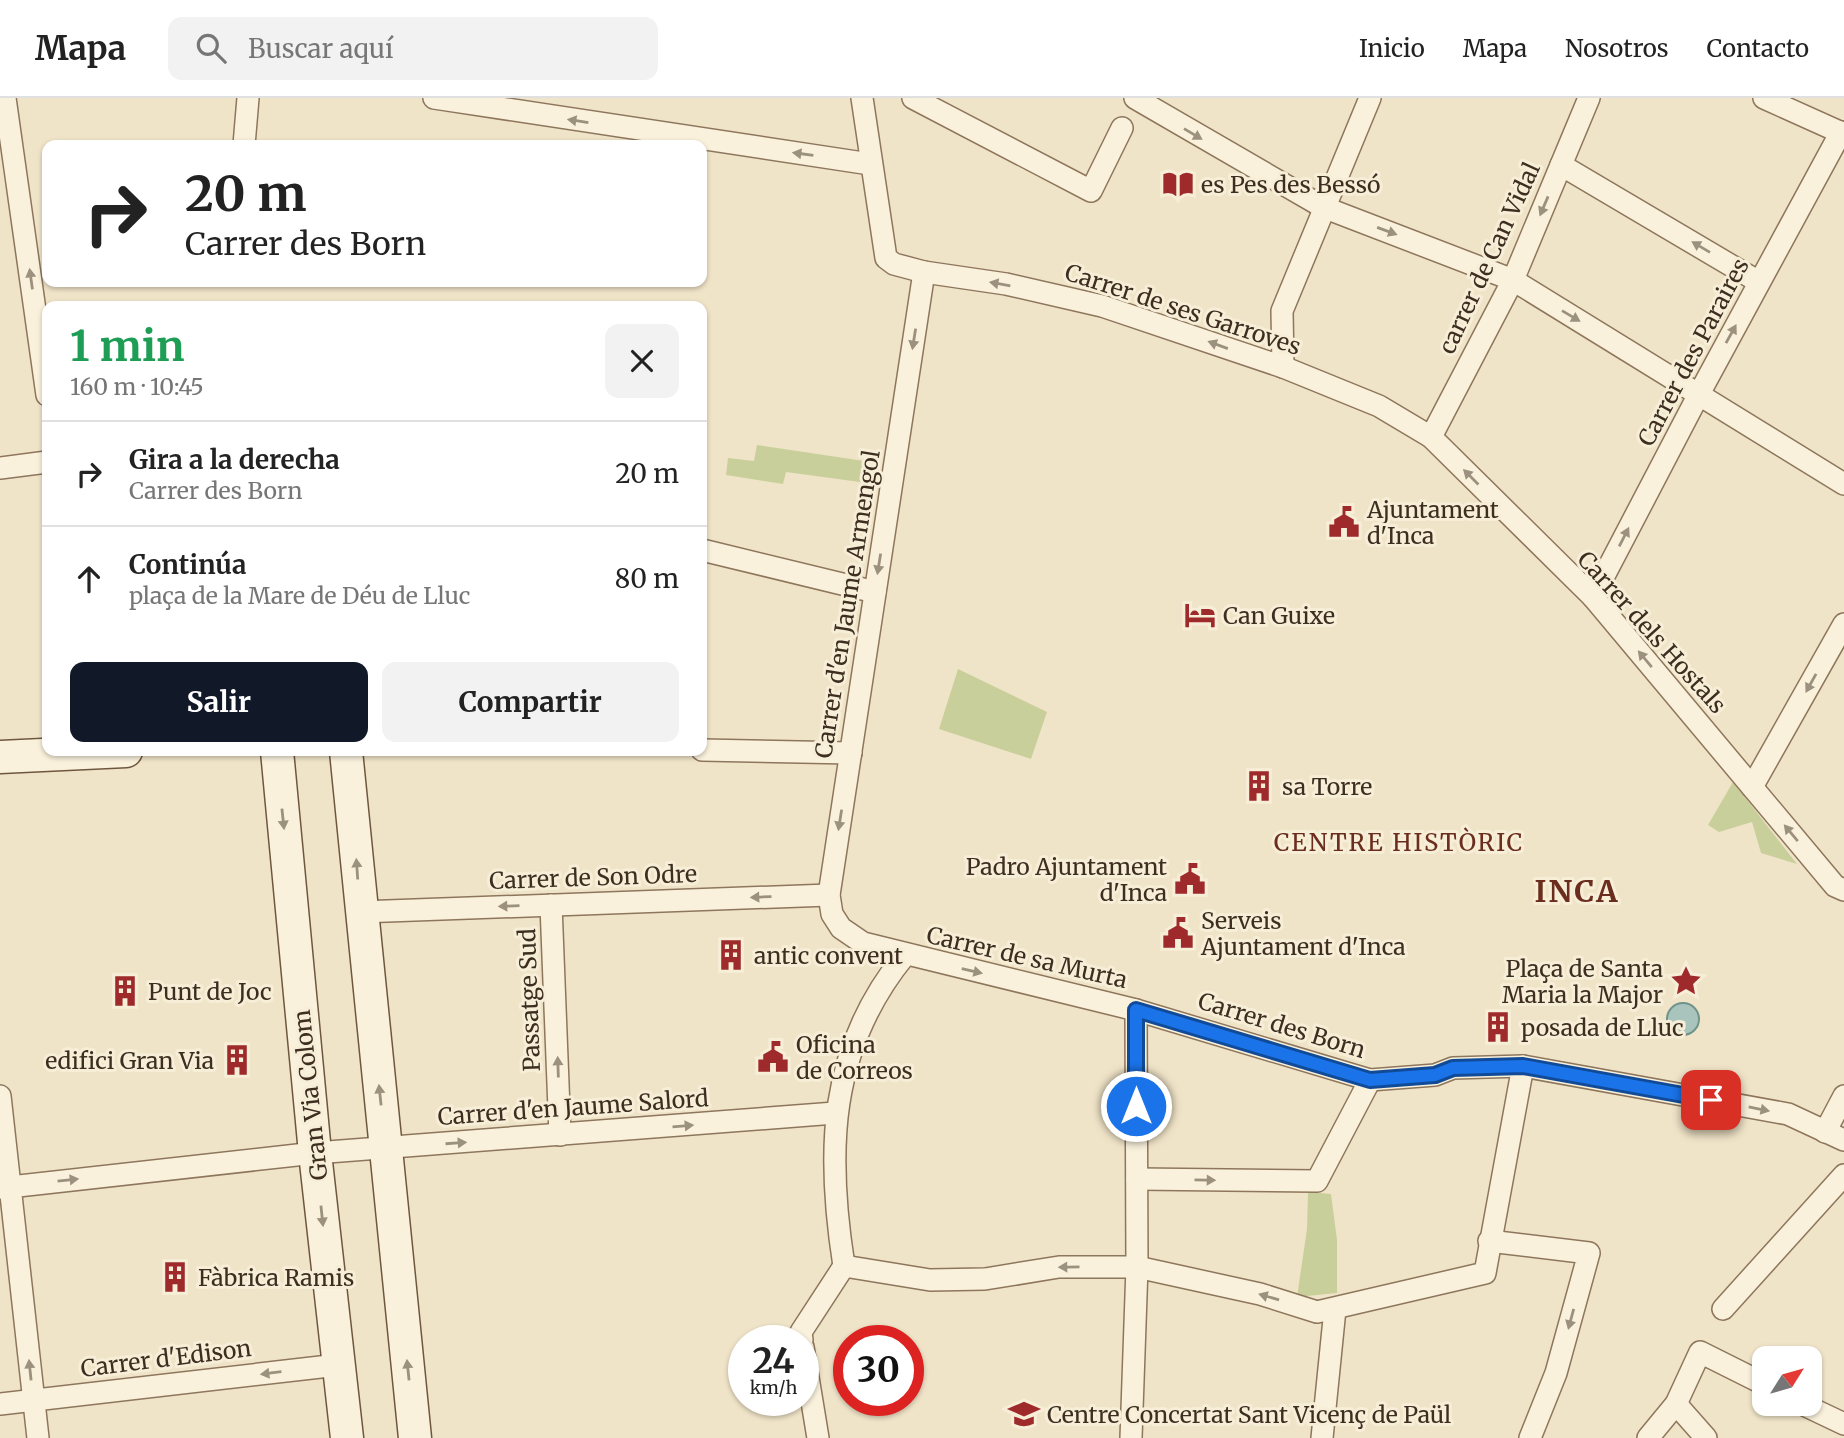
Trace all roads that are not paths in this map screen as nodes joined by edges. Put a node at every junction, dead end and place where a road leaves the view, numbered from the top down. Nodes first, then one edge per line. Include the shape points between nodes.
1 (5, 98) edge
2 (248, 98) edge
3 (434, 98) edge
4 (862, 98) edge
5 (913, 98) edge
6 (1370, 98) edge
7 (1589, 98) edge
8 (1764, 98) edge
9 (1136, 99) edge
10 (499, 103) edge
11 (1842, 133) edge
12 (244, 140) edge
13 (870, 164) junction
14 (1561, 165) junction
15 (1323, 207) junction
16 (924, 272) junction
17 (1513, 280) junction
18 (1759, 282) junction
19 (42, 360) edge
20 (1283, 367) junction
21 (1699, 394) junction
22 (1379, 406) joint
23 (1430, 437) junction
24 (42, 463) edge
25 (0, 468) edge
26 (1844, 484) edge
27 (707, 551) edge
28 (875, 592) junction
29 (1593, 597) junction
30 (1844, 624) edge
31 (707, 750) edge
32 (851, 753) junction
33 (42, 755) edge
34 (277, 756) edge
35 (346, 756) edge
36 (0, 757) edge
37 (1752, 787) junction
38 (1839, 888) edge
39 (829, 895) junction
40 (551, 905) junction
41 (360, 912) junction
42 (905, 956) junction
43 (1136, 1010) junction
44 (1523, 1066) junction
45 (1370, 1080) junction
46 (0, 1096) edge
47 (1844, 1096) edge
48 (835, 1114) junction
49 (560, 1135) junction
50 (1835, 1136) edge
51 (386, 1148) junction
52 (315, 1153) junction
53 (1844, 1175) edge
54 (1136, 1179) junction
55 (5, 1187) edge
56 (1489, 1241) junction
57 (844, 1266) junction
58 (1137, 1267) junction
59 (1335, 1309) junction
60 (1723, 1309) dead end
61 (811, 1325) edge
62 (338, 1365) junction
63 (1752, 1378) edge
64 (34, 1400) junction
65 (0, 1404) edge
66 (1676, 1404) junction
67 (1822, 1414) edge
68 (814, 1416) edge
69 (1844, 1424) edge
70 (38, 1438) edge
71 (347, 1438) edge
72 (415, 1438) edge
73 (818, 1438) edge
74 (1131, 1438) edge
75 (1322, 1438) edge
76 (1530, 1438) edge
77 (1648, 1438) edge
78 (1706, 1438) edge

19 -> 1 street
2 - 12 street
3 - 10 street
4 - 13 street
5 - 9 street via 1091,191
6 - 15 street
7 - 14 street, carrer de Can Vidal
8 - 11 street
9 -> 15 street
13 -> 10 street
11 - 18 street, Carrer des Paraires
13 - 16 street via 886,258
14 -> 17 street, carrer de Can Vidal
18 -> 14 street
15 -> 17 street
15 - 20 street via 1282,311
20 -> 16 street, Carrer de ses Garroves via 1102,306 1006,284
16 -> 28 street, Carrer d'en Jaume Armengol
17 -> 21 street
17 - 23 street, carrer de Can Vidal
21 -> 18 street, Carrer des Paraires
20 - 22 street, Carrer de ses Garroves
21 - 26 street
29 -> 21 street, Carrer des Paraires
22 - 23 street, Carrer dels Hostals
29 -> 23 street, Carrer dels Hostals
24 - 25 street
27 - 28 street
28 - 32 street, Carrer d'en Jaume Armengol
37 -> 29 street, Carrer dels Hostals
30 -> 37 street
31 - 32 street
32 -> 39 street, Carrer d'en Jaume Armengol
33 - 36 main road
34 -> 52 main road, Gran Via Colom
41 -> 35 main road
38 -> 37 street, Carrer dels Hostals
39 -> 40 street, Carrer de Son Odre
39 - 42 street via 832,914 849,936
40 -> 41 street, Carrer de Son Odre
49 -> 40 street, Passatge Sud
51 -> 41 main road
42 -> 43 street, Carrer de sa Murta
42 - 48 street via 875,995 849,1055
43 - 45 street, Carrer des Born
43 - 54 street
44 - 45 street, Carrer des Born via 1453,1068 1435,1075
44 -> 50 street, Carrer des Born via 1788,1114
44 - 56 street
54 -> 45 street via 1317,1181
46 - 55 street
47 - 50 street
49 -> 48 street, Carrer d'en Jaume Salord
48 - 57 street via 834,1204
51 -> 49 street, Carrer d'en Jaume Salord
51 - 52 street, Carrer d'en Jaume Salord
72 -> 51 main road
55 -> 52 street, Carrer d'en Jaume Salord
52 -> 62 main road, Gran Via Colom
53 - 60 street
54 - 58 street
64 -> 55 street
56 - 59 street via 1485,1272
56 -> 76 street via 1588,1253 1556,1373
58 -> 57 street via 1059,1267 985,1279 930,1280
57 - 61 street
59 -> 58 street via 1317,1311
58 - 74 street
59 - 75 street
62 -> 64 street, Carrer d'Edison
62 - 71 main road, Gran Via Colom
63 - 66 street via 1700,1352
64 - 65 street, Carrer d'Edison
64 - 70 street
66 - 77 street
66 - 78 street
67 - 69 street
68 - 73 street

